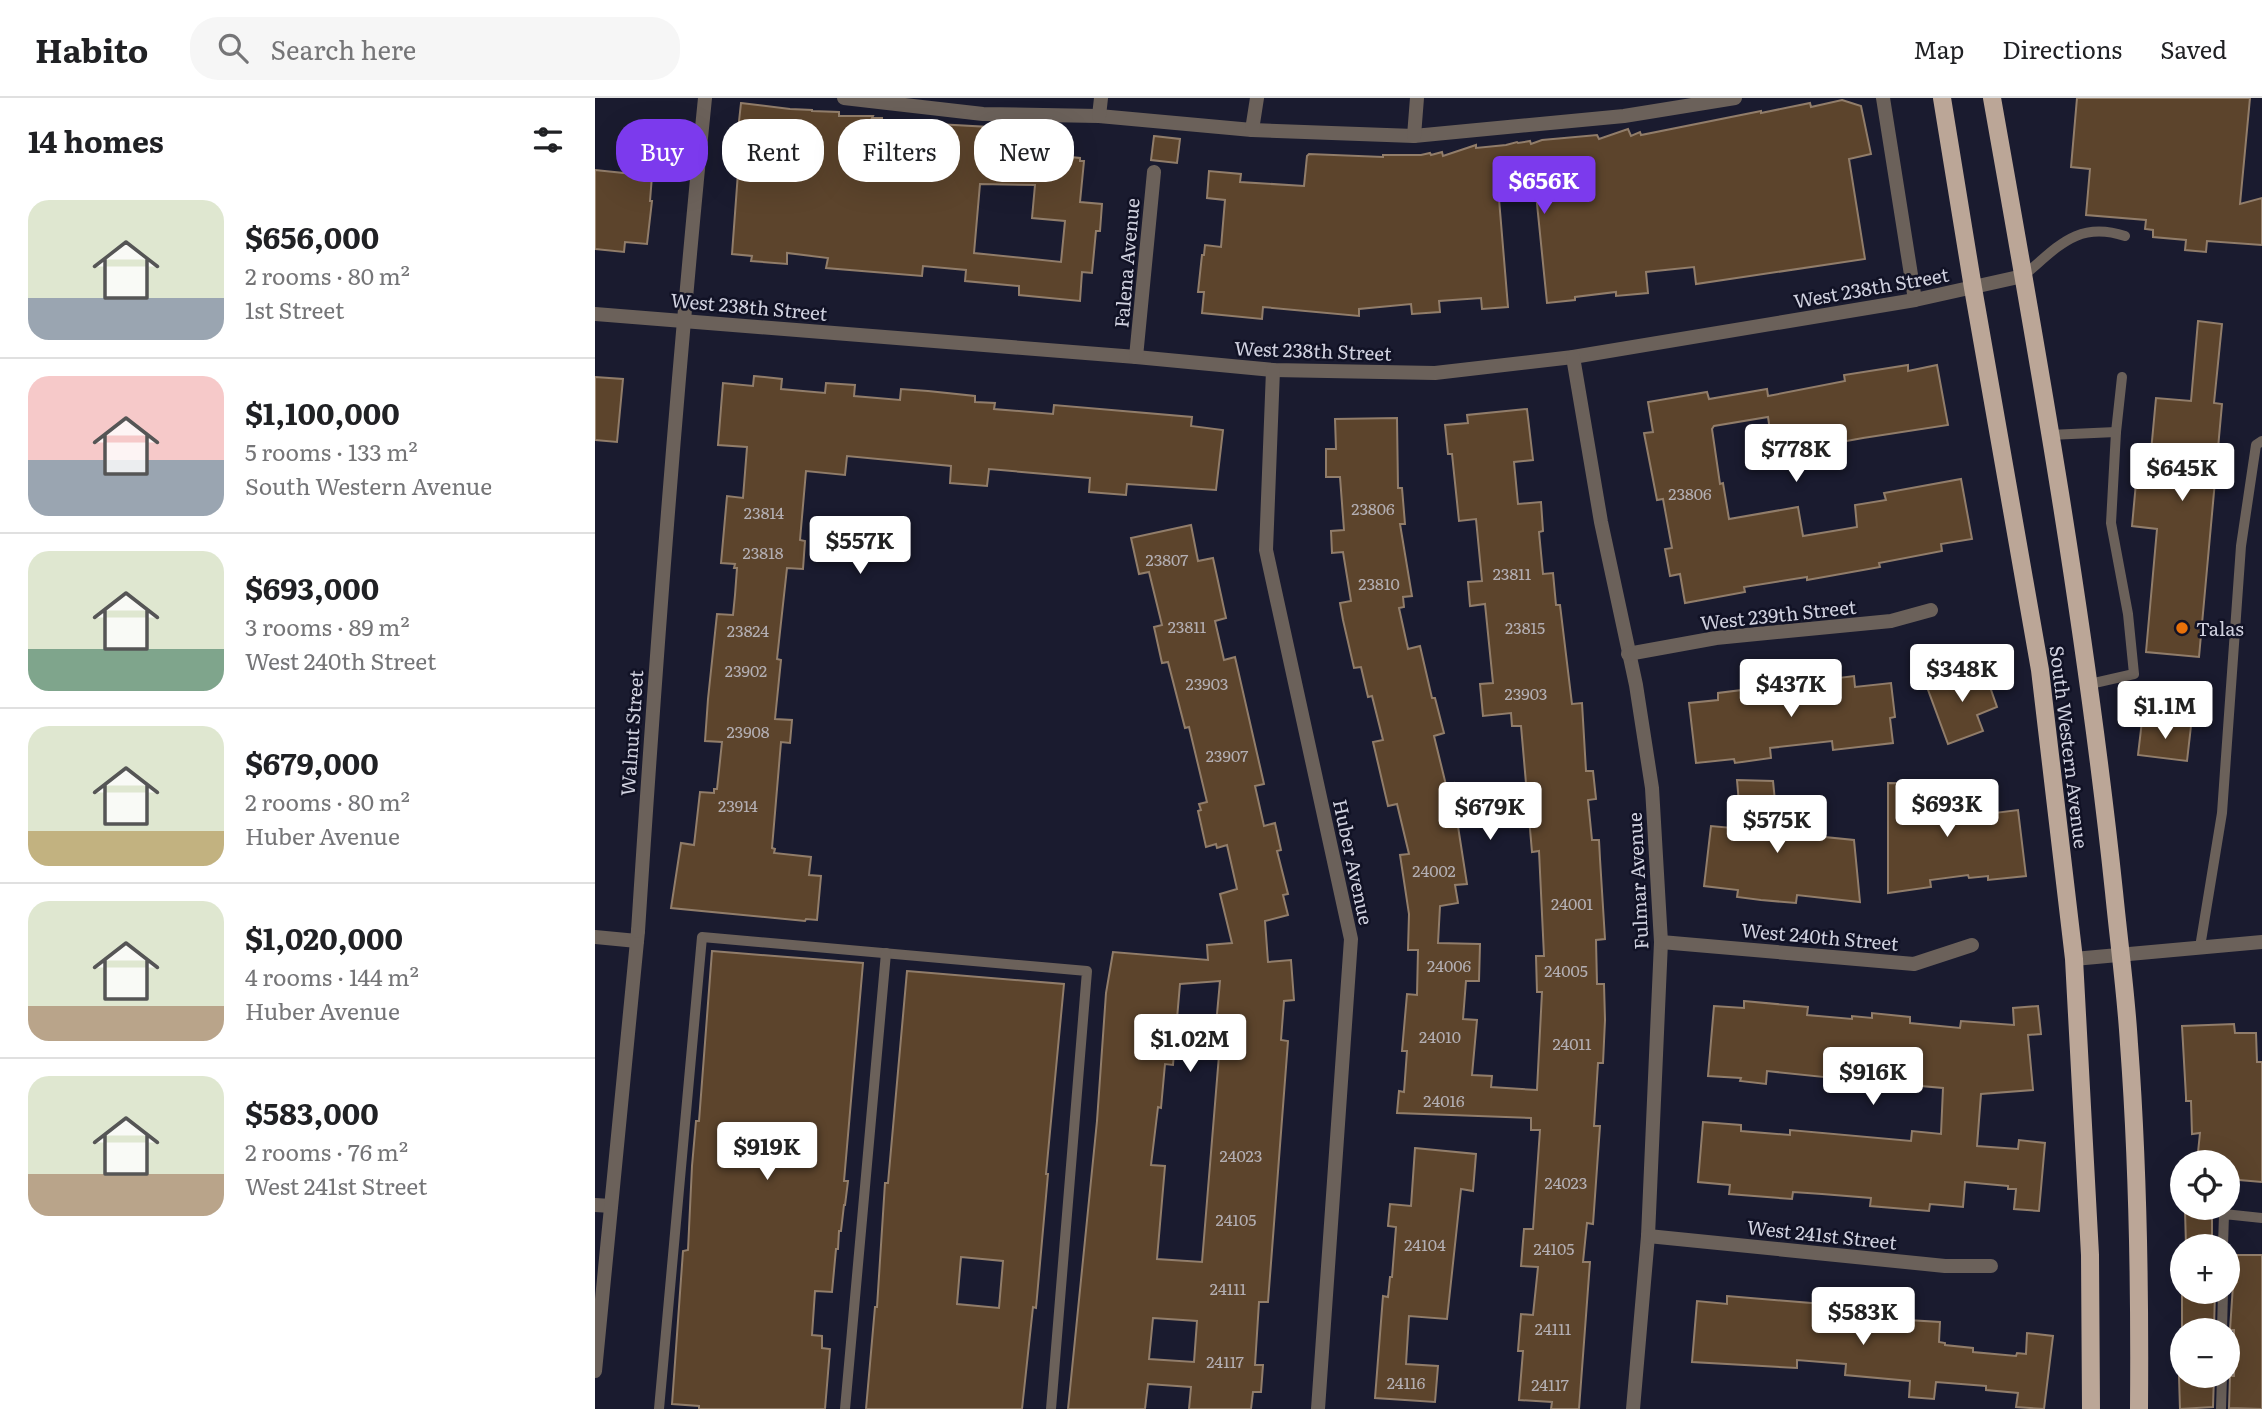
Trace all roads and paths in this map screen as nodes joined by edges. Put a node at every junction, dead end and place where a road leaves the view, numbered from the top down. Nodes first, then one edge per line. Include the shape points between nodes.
1 (705, 98) edge
2 (844, 98) edge
3 (985, 98) edge
4 (1101, 98) edge
5 (1257, 98) edge
6 (1417, 98) edge
7 (1735, 98) edge
8 (1883, 98) edge
9 (1942, 98) edge
10 (1992, 98) edge
11 (983, 114) junction
12 (1099, 116) junction
13 (1252, 130) junction
14 (1414, 136) junction
15 (1154, 172) dead end
16 (2125, 236) dead end
17 (2023, 275) junction
18 (1973, 288) junction
19 (1915, 300) junction
20 (595, 314) edge
21 (682, 320) junction
22 (1136, 357) junction
23 (1573, 357) junction
24 (1273, 370) junction
25 (2122, 377) dead end
26 (2116, 432) junction
27 (2049, 435) junction
28 (2262, 441) edge
29 (1931, 610) dead end
30 (1628, 654) junction
31 (2090, 684) junction
32 (638, 936) junction
33 (595, 937) edge
34 (1661, 942) junction
35 (2262, 942) edge
36 (1972, 945) dead end
37 (2200, 947) junction
38 (886, 953) junction
39 (2120, 954) junction
40 (2074, 959) junction
41 (595, 1205) edge
42 (611, 1206) junction
43 (2262, 1218) edge
44 (2223, 1234) edge
45 (1649, 1236) junction
46 (1991, 1266) dead end
47 (595, 1371) edge
48 (2222, 1388) edge
49 (659, 1409) edge
50 (845, 1409) edge
51 (1051, 1409) edge
52 (1318, 1409) edge
53 (1633, 1409) edge
54 (2091, 1409) edge
55 (2139, 1409) edge
56 (2221, 1409) edge

1 - 21 street, Walnut Street
2 - 11 street
3 - 11 street
4 - 12 street
5 - 13 street
6 - 14 street
7 - 14 street via 1624,116
8 - 19 street
9 - 18 main road, South Western Avenue
10 - 17 main road, South Western Avenue
11 - 12 street
12 - 13 street
13 - 14 street
15 - 22 street, Falena Avenue
16 - 17 lane via 2085,231
17 - 18 street, West 238th Street
17 - 27 main road, South Western Avenue
18 - 19 street, West 238th Street
18 - 40 main road, South Western Avenue via 2040,670
19 - 23 street, West 238th Street
20 - 21 street, West 238th Street
21 - 22 street, West 238th Street
21 - 32 street, Walnut Street
22 - 24 street, West 238th Street
23 - 24 street, West 238th Street via 1435,373
23 - 30 street, Fulmar Avenue
24 - 52 street, Huber Avenue via 1266,550 1352,939
25 - 26 lane
26 - 27 lane
26 - 31 lane via 2111,523 2134,674
27 - 31 main road, South Western Avenue
28 - 37 lane via 2256,445 2241,547 2222,813
29 - 30 street, West 239th Street via 1891,621 1716,638
30 - 34 street, Fulmar Avenue via 1652,788
31 - 39 main road, South Western Avenue
32 - 33 street
32 - 42 street, Walnut Street
34 - 36 street, West 240th Street via 1914,964
34 - 45 street, Fulmar Avenue
35 - 37 street
37 - 39 street
38 - 49 lane via 702,937
38 - 50 lane
38 - 51 lane via 1087,971
39 - 40 street
39 - 55 main road, South Western Avenue via 2135,1145
40 - 54 main road, South Western Avenue via 2090,1255
41 - 42 street
42 - 47 street, Walnut Street
43 - 44 lane via 2224,1214
45 - 46 street, West 241st Street via 1945,1266
45 - 53 street, Fulmar Avenue
48 - 56 lane

